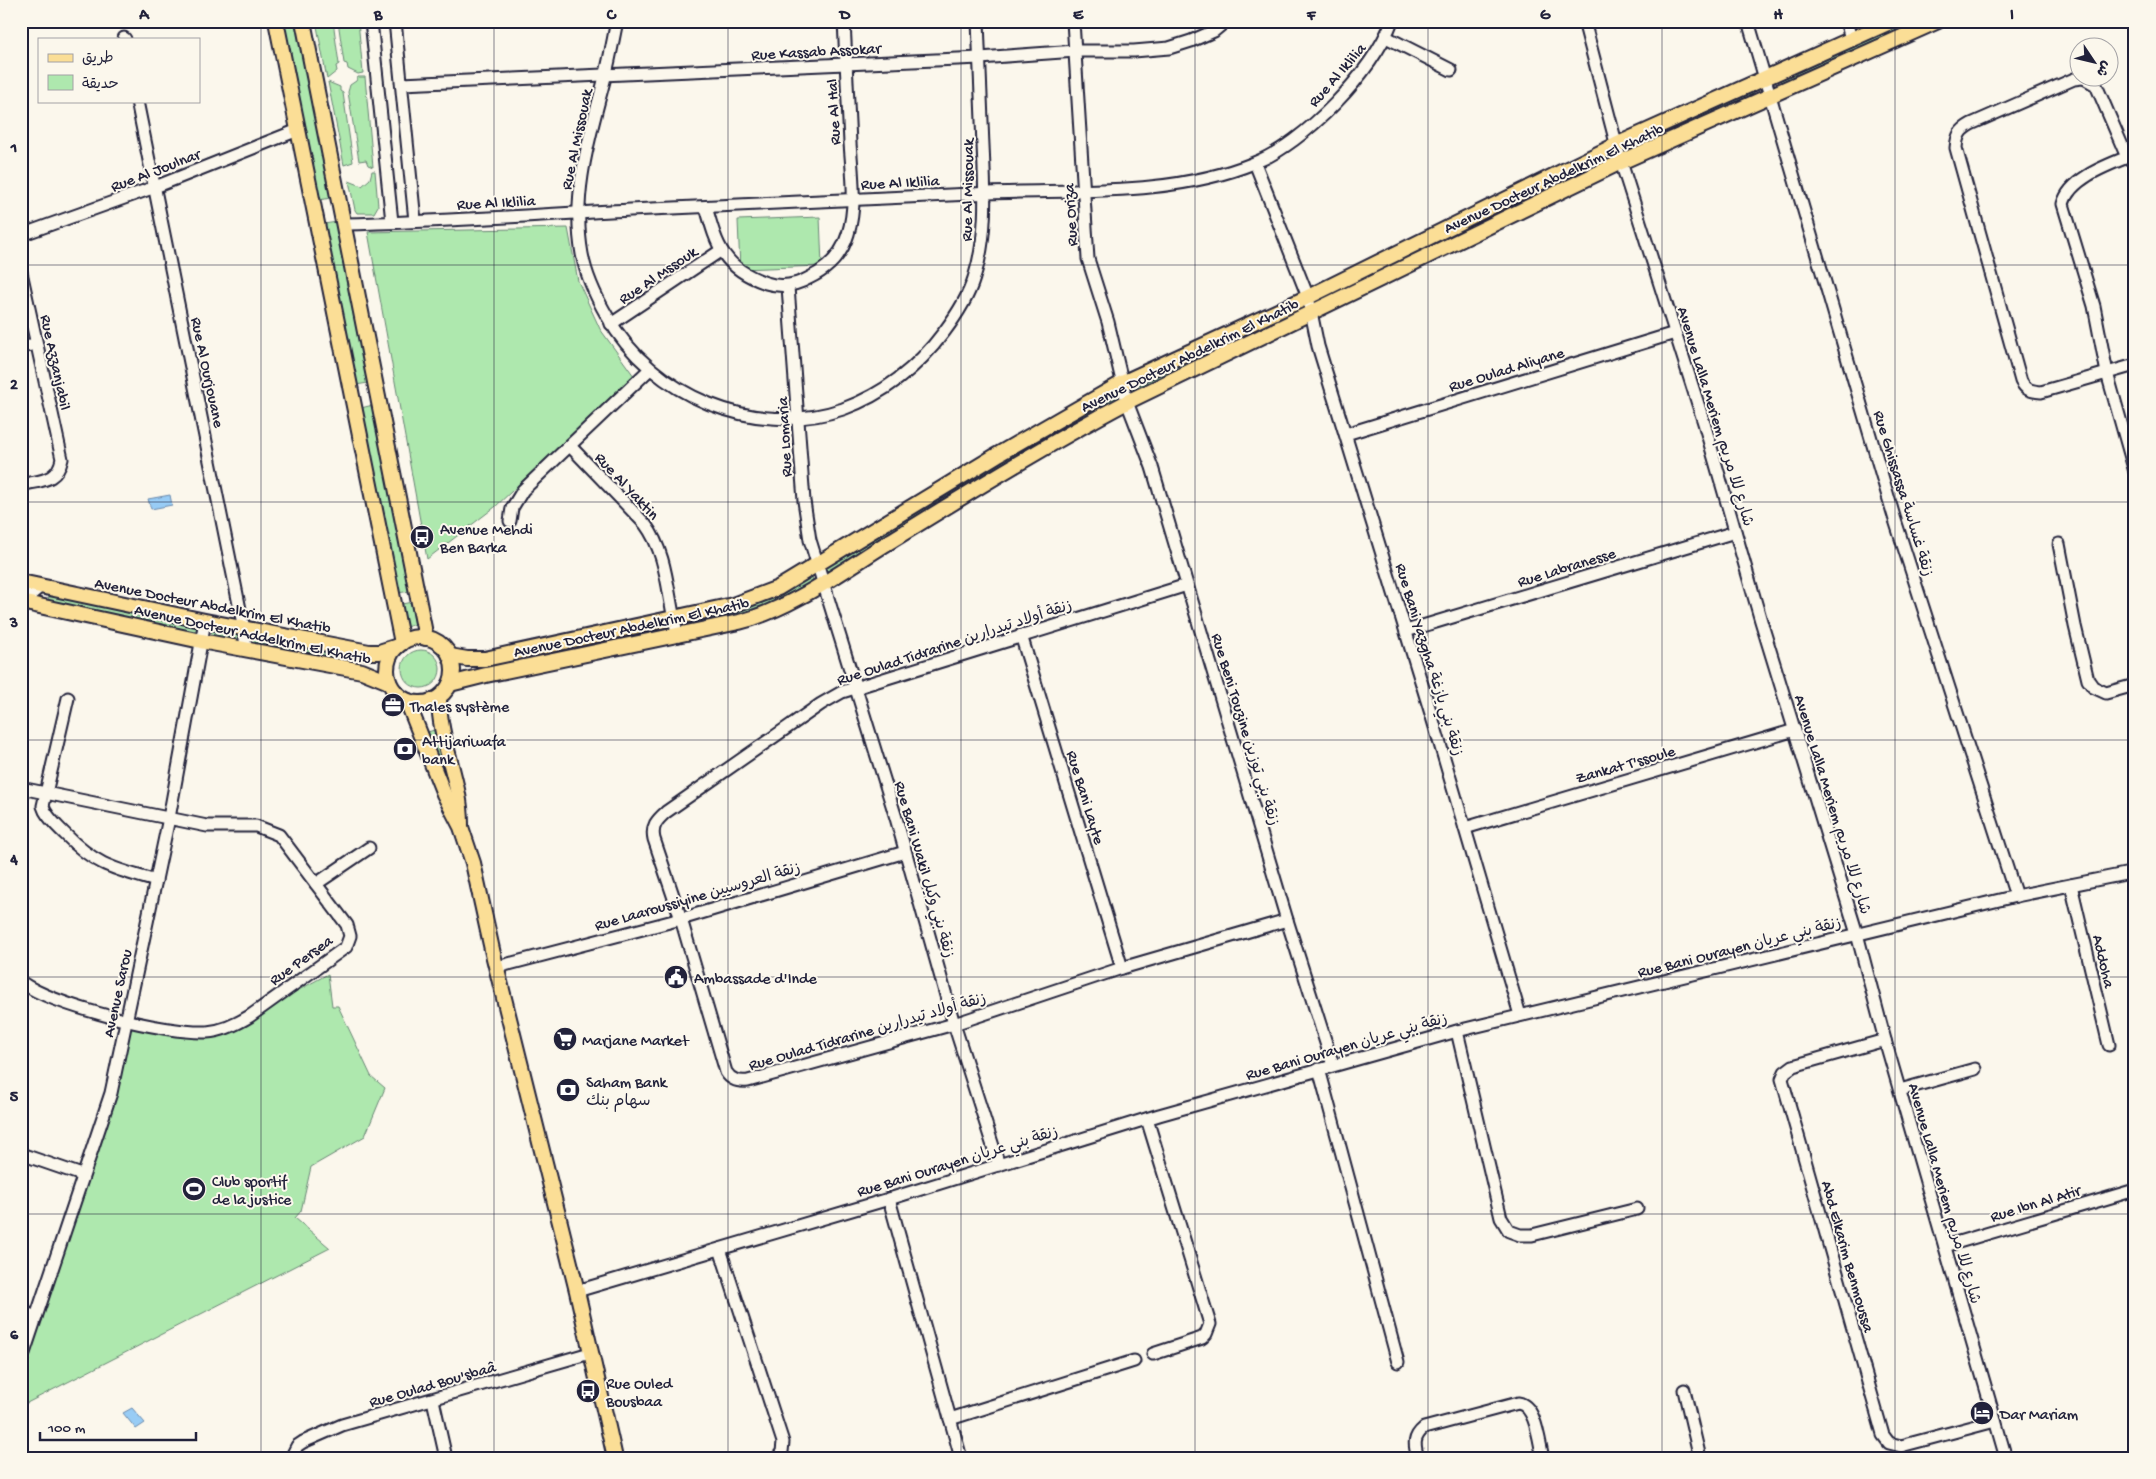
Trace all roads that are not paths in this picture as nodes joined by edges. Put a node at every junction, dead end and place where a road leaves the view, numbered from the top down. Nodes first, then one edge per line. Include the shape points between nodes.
1 (276, 21) edge
2 (303, 21) edge
3 (371, 21) edge
4 (396, 21) edge
5 (617, 21) edge
6 (844, 21) edge
7 (978, 21) edge
8 (1073, 21) edge
9 (1226, 21) edge
10 (1392, 21) edge
11 (1584, 21) edge
12 (1748, 21) edge
13 (1846, 21) edge
14 (1892, 21) edge
15 (1938, 21) edge
16 (1386, 37) junction
17 (1851, 39) junction
18 (1076, 50) junction
19 (980, 58) junction
20 (846, 65) junction
21 (1451, 70) dead end
22 (605, 76) junction
23 (1764, 78) junction
24 (2068, 82) edge
25 (402, 84) junction
26 (2097, 88) edge
27 (1770, 97) junction
28 (137, 102) edge
29 (298, 130) junction
30 (1616, 145) junction
31 (2131, 156) edge
32 (1621, 162) junction
33 (1255, 163) junction
34 (155, 187) junction
35 (1084, 190) junction
36 (985, 193) junction
37 (854, 200) junction
38 (706, 207) junction
39 (578, 213) junction
40 (415, 221) junction
41 (392, 222) junction
42 (344, 224) junction
43 (21, 235) edge
44 (720, 251) junction
45 (21, 272) edge
46 (788, 287) junction
47 (1308, 297) junction
48 (1311, 313) junction
49 (612, 324) junction
50 (1675, 333) junction
51 (36, 344) junction
52 (21, 347) edge
53 (2135, 364) edge
54 (650, 369) junction
55 (2108, 373) junction
56 (1122, 383) junction
57 (1128, 402) junction
58 (799, 418) junction
59 (1346, 434) junction
60 (570, 446) junction
61 (2135, 472) edge
62 (21, 484) edge
63 (510, 521) dead end
64 (1735, 532) junction
65 (2059, 544) dead end
66 (817, 565) junction
67 (21, 582) edge
68 (822, 583) junction
69 (1188, 585) junction
70 (41, 586) junction
71 (22, 602) edge
72 (672, 617) junction
73 (205, 621) junction
74 (244, 629) junction
75 (1406, 631) junction
76 (1021, 635) junction
77 (678, 636) junction
78 (426, 638) junction
79 (201, 641) junction
80 (400, 644) junction
81 (246, 649) junction
82 (450, 656) junction
83 (390, 682) junction
84 (450, 684) junction
85 (2135, 684) edge
86 (855, 687) junction
87 (68, 698) dead end
88 (439, 698) junction
89 (407, 700) junction
90 (1795, 730) junction
91 (21, 788) edge
92 (46, 794) junction
93 (169, 818) junction
94 (461, 827) junction
95 (1465, 828) junction
96 (369, 848) dead end
97 (905, 852) junction
98 (2135, 872) edge
99 (156, 881) junction
100 (316, 884) junction
101 (2071, 885) junction
102 (2016, 896) junction
103 (681, 919) junction
104 (1287, 920) junction
105 (1857, 934) junction
106 (497, 967) junction
107 (1122, 968) junction
108 (21, 982) edge
109 (1520, 1015) junction
110 (127, 1020) junction
111 (954, 1024) junction
112 (1457, 1031) junction
113 (1885, 1040) junction
114 (2109, 1045) dead end
115 (1333, 1065) junction
116 (1319, 1069) junction
117 (1975, 1069) dead end
118 (1900, 1090) junction
119 (1147, 1119) junction
120 (21, 1154) edge
121 (999, 1165) junction
122 (82, 1175) junction
123 (2135, 1190) edge
124 (889, 1199) junction
125 (1637, 1209) dead end
126 (1945, 1246) junction
127 (720, 1249) junction
128 (577, 1291) junction
129 (21, 1312) edge
130 (36, 1317) junction
131 (590, 1353) junction
132 (1154, 1354) dead end
133 (1134, 1361) dead end
134 (21, 1362) edge
135 (1398, 1362) dead end
136 (1684, 1390) dead end
137 (433, 1400) junction
138 (950, 1419) junction
139 (1995, 1421) junction
140 (291, 1458) edge
141 (446, 1458) edge
142 (615, 1458) edge
143 (777, 1458) edge
144 (961, 1458) edge
145 (1418, 1458) edge
146 (1543, 1458) edge
147 (1700, 1458) edge
148 (2006, 1458) edge

1 - 29 main road
2 - 42 main road
3 - 41 street
4 - 25 street
5 - 22 street, Rue Al Missouak
6 - 20 street, Rue Al Hal
7 - 19 street, Rue Al Missouak
8 - 18 street, Rue Oriza
9 - 18 street, Rue Kassab Assokar via 1214,31 1169,48
10 - 16 street, Rue Al Iklilia
11 - 30 street, Avenue Lalla Meriem شارع للا مريم
12 - 23 street, Rue Ghissassa زنقة غساسة
13 - 17 street
14 - 17 main road, Avenue Docteur Abdelkrim El Khatib
15 - 27 main road, Avenue Docteur Abdelkrim El Khatib
16 - 21 street
16 - 33 street, Rue Al Iklilia via 1331,108 1302,133
17 - 23 main road, Avenue Docteur Abdelkrim El Khatib
18 - 19 street, Rue Kassab Assokar
18 - 35 street, Rue Oriza
19 - 20 street, Rue Kassab Assokar
19 - 36 street, Rue Al Missouak
20 - 22 street, Rue Kassab Assokar
20 - 37 street, Rue Al Hal
22 - 25 street, Rue Kassab Assokar
22 - 39 street, Rue Al Missouak via 586,149
23 - 27 street, Rue Ghissassa زنقة غساسة
23 - 30 main road, Avenue Docteur Abdelkrim El Khatib
24 - 55 street via 1971,124 1961,130 1956,148 2024,387 2041,392
25 - 40 street
26 - 31 street
27 - 32 main road, Avenue Docteur Abdelkrim El Khatib
27 - 102 street, Rue Ghissassa زنقة غساسة via 1895,520
28 - 34 street, Rue Al Ourjouane
29 - 34 street, Rue Al Joulnar
29 - 80 main road
30 - 32 street, Avenue Lalla Meriem شارع للا مريم
30 - 47 main road, Avenue Docteur Abdelkrim El Khatib
31 - 55 street via 2080,180 2066,194 2063,204 2094,306
32 - 48 main road, Avenue Docteur Abdelkrim El Khatib
32 - 50 street, Avenue Lalla Meriem شارع للا مريم
33 - 35 street, Rue Al Iklilia via 1158,186
33 - 47 street, Rue Bani Yazgha زنقة بني يازغة
34 - 43 street, Rue Al Joulnar
34 - 74 street, Rue Al Ourjouane
35 - 36 street, Rue Al Iklilia
35 - 56 street, Rue Oriza via 1088,259 1108,322
36 - 37 street, Rue Al Iklilia
36 - 58 street, Rue Al Missouak via 984,238 974,279 954,318 933,348 890,385 866,399 836,411
37 - 38 street, Rue Al Iklilia
37 - 46 street via 849,233 839,254 816,275
38 - 39 street, Rue Al Iklilia
38 - 44 street
39 - 40 street, Rue Al Iklilia
39 - 49 street, Rue Al Missouak via 587,273
40 - 41 street, Rue Al Iklilia
41 - 42 street, Rue Al Iklilia
42 - 78 main road
44 - 46 street via 746,274
44 - 49 street, Rue Al Mssouk
45 - 51 street, Rue Azzanjabil
46 - 58 street, Rue Lomaria
47 - 48 street, Rue Bani Yazgha زنقة بني يازغة
47 - 56 main road, Avenue Docteur Abdelkrim El Khatib
48 - 57 main road, Avenue Docteur Abdelkrim El Khatib
48 - 59 street, Rue Bani Yazgha زنقة بني يازغة
49 - 54 street, Rue Al Missouak via 624,343
50 - 59 street, Rue Oulad Aliyane
50 - 64 street, Avenue Lalla Meriem شارع للا مريم
51 - 52 street
51 - 62 street, Rue Azzanjabil via 62,459 51,478
53 - 55 street
54 - 58 street, Rue Al Missouak via 676,388 734,413
54 - 60 street
55 - 61 street
56 - 57 street, Rue Oriza
56 - 66 main road, Avenue Docteur Abdelkrim El Khatib
57 - 68 main road, Avenue Docteur Abdelkrim El Khatib via 1068,433
57 - 69 street, Rue Beni Touzine زنقة بني توزين via 1152,467
58 - 66 street, Rue Lomaria via 806,518
59 - 75 street, Rue Bani Yazgha زنقة بني يازغة
60 - 63 street via 523,490 512,508
60 - 72 street, Rue Al Yaktin via 645,524 654,538 661,553
64 - 75 street, Rue Labranesse
64 - 90 street, Avenue Lalla Meriem شارع للا مريم
65 - 85 street via 2088,680 2093,687 2106,693
66 - 68 street, Rue Lomaria
66 - 72 main road, Avenue Docteur Abdelkrim El Khatib via 757,597
67 - 70 main road, Avenue Docteur Abdelkrim El Khatib
68 - 77 main road, Avenue Docteur Abdelkrim El Khatib via 761,616
68 - 86 street, Rue Bani Wakil زنقة بني وكيل
69 - 76 street, Rue Oulad Tidrarine زنقة أولاد تيدرارين
69 - 104 street, Rue Beni Touzine زنقة بني توزين
70 - 71 street
70 - 73 main road, Avenue Docteur Abdelkrim El Khatib
71 - 79 main road, Avenue Docteur Addelkrim El Khatib
72 - 77 street, Rue Al Yaktin
72 - 82 main road, Avenue Docteur Abdelkrim El Khatib via 485,659
73 - 74 main road, Avenue Docteur Abdelkrim El Khatib
73 - 79 street, Avenue Sarou
74 - 80 main road, Avenue Docteur Abdelkrim El Khatib via 369,652 384,651
74 - 81 street, Rue Al Ourjouane
75 - 95 street, Rue Bani Yazgha زنقة بني يازغة
76 - 86 street, Rue Oulad Tidrarine زنقة أولاد تيدرارين
76 - 107 street, Rue Bani Layte
77 - 84 main road, Avenue Docteur Abdelkrim El Khatib
78 - 80 main road via 414,638
78 - 82 main road via 440,644
79 - 81 main road, Avenue Docteur Addelkrim El Khatib
79 - 93 street, Avenue Sarou
80 - 83 main road via 388,663
81 - 83 main road, Avenue Docteur Addelkrim El Khatib via 362,671
82 - 84 main road
83 - 89 main road
84 - 88 main road
86 - 97 street, Rue Bani Wakil زنقة بني وكيل
86 - 103 street, Rue Oulad Tidrarine زنقة أولاد تيدرارين via 821,704 666,812 655,823 654,839
87 - 92 street
88 - 89 main road via 423,703
88 - 94 main road via 441,721 459,799
89 - 94 main road via 444,794
90 - 95 street, Zankat T'ssoule
90 - 105 street, Avenue Lalla Meriem شارع للا مريم
91 - 92 street, Rue Persea
92 - 93 street, Rue Persea
92 - 99 street via 43,806 48,816 91,858 106,866
93 - 99 street, Avenue Sarou
93 - 100 street, Rue Persea via 215,827 256,826 275,832
94 - 106 main road via 479,884
95 - 109 street, Rue Bani Yazgha زنقة بني يازغة
96 - 100 street
97 - 103 street, Rue Laaroussiyine زنقة العروسيين
97 - 111 street, Rue Bani Wakil زنقة بني وكيل
98 - 101 street, Rue Bani Ourayen زنقة بني عريان
99 - 110 street, Avenue Sarou
100 - 110 street, Rue Persea via 347,925 346,947 250,1016 228,1028 206,1032
101 - 102 street, Rue Bani Ourayen زنقة بني عريان
101 - 114 street, Addoha
102 - 105 street, Rue Bani Ourayen زنقة بني عريان
103 - 106 street, Rue Laaroussiyine زنقة العروسيين
103 - 111 street, Rue Oulad Tidrarine زنقة أولاد تيدرارين via 726,1072 734,1080 748,1081
104 - 107 street, Rue Oulad Tidrarine زنقة أولاد تيدرارين
104 - 115 street, Rue Beni Touzine زنقة بني توزين
105 - 109 street, Rue Bani Ourayen زنقة بني عريان
105 - 113 street, Avenue Lalla Meriem شارع للا مريم
106 - 128 main road
107 - 111 street, Rue Oulad Tidrarine زنقة أولاد تيدرارين
108 - 110 street via 59,1001
109 - 112 street, Rue Bani Ourayen زنقة بني عريان
110 - 122 street, Avenue Sarou via 111,1093
111 - 121 street, Rue Bani Wakil زنقة بني وكيل
112 - 115 street, Rue Bani Ourayen زنقة بني عريان
112 - 125 street via 1502,1218 1509,1231 1532,1235
113 - 118 street, Avenue Lalla Meriem شارع للا مريم
113 - 139 street, Abd Elkarim Benmoussa via 1793,1066 1782,1079 1877,1416 1886,1440 1901,1446
115 - 116 street, Rue Bani Ourayen زنقة بني عريان
116 - 119 street, Rue Bani Ourayen زنقة بني عريان
116 - 135 street
117 - 118 street
118 - 126 street, Avenue Lalla Meriem شارع للا مريم
119 - 121 street, Rue Bani Ourayen زنقة بني عريان
119 - 132 street via 1210,1324 1202,1338
120 - 122 street
121 - 124 street, Rue Bani Ourayen زنقة بني عريان
122 - 130 street, Avenue Sarou
123 - 126 street, Rue Ibn Al Atir
124 - 127 street, Rue Bani Ourayen زنقة بني عريان
124 - 138 street
126 - 139 street, Avenue Lalla Meriem شارع للا مريم
127 - 128 street, Rue Bani Ourayen زنقة بني عريان
127 - 143 street via 783,1442 782,1452
128 - 131 main road
129 - 130 street
130 - 134 street, Avenue Sarou
131 - 137 street, Rue Oulad Bou'sbaâ
131 - 142 main road
133 - 138 street
136 - 147 street
137 - 140 street, Rue Oulad Bou'sbaâ via 370,1416 315,1436 300,1444
137 - 141 street
138 - 144 street
139 - 148 street, Avenue Lalla Meriem شارع للا مريم
145 - 146 street via 1414,1442 1424,1428 1518,1403 1530,1409

